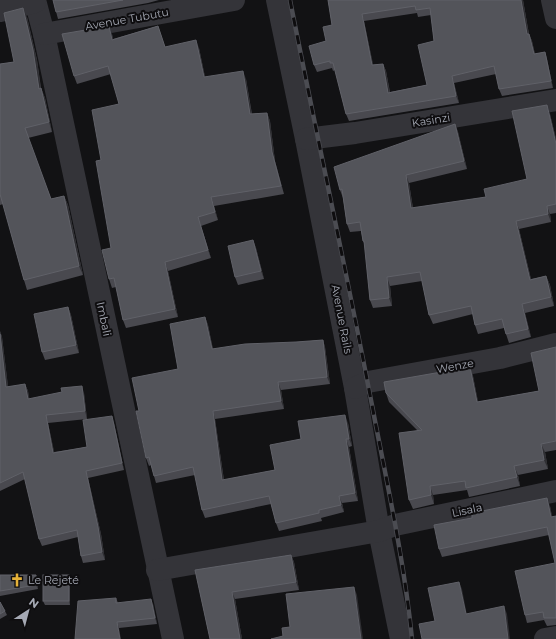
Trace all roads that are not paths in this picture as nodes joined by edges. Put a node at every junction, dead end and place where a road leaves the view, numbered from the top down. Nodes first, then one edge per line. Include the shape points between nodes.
1 (234, 0) edge
2 (277, 0) edge
3 (552, 0) edge
4 (35, 1) edge
5 (0, 11) edge
6 (556, 18) edge
7 (44, 34) junction
8 (556, 100) edge
9 (306, 139) junction
10 (556, 344) edge
11 (355, 388) junction
12 (556, 491) edge
13 (379, 531) junction
14 (157, 570) junction
15 (556, 636) edge
16 (173, 639) edge
17 (401, 639) edge
18 (545, 639) edge

1 - 7 street, Avenue Tubutu
2 - 9 street, Avenue Rails
3 - 6 street
4 - 5 street
4 - 7 street, Imbali
7 - 14 street, Imbali
8 - 9 street, Kasinzi
9 - 11 street, Avenue Rails
10 - 11 street, Wenze via 500,358 368,382
11 - 13 street, Avenue Rails
12 - 13 street, Lisala via 395,525
13 - 14 street, Lisala
13 - 17 street, Avenue Rails
14 - 16 street, Imbali
15 - 18 street

